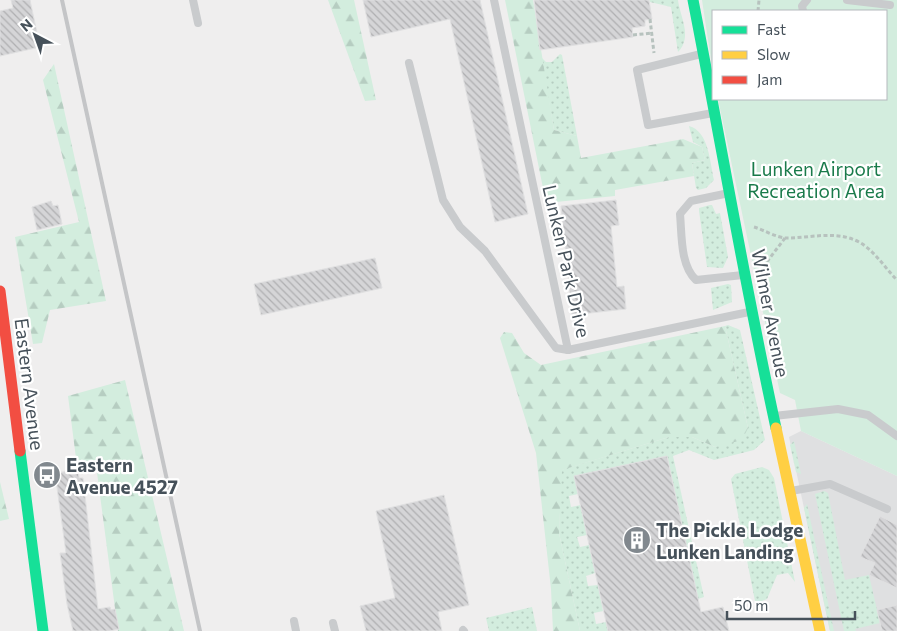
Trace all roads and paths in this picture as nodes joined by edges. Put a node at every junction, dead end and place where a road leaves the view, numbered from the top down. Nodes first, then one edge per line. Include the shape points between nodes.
1 (193, 0) edge
2 (494, 0) edge
3 (693, 0) edge
4 (847, 0) edge
5 (890, 5) dead end
6 (650, 19) dead end
7 (198, 23) dead end
8 (652, 33) junction
9 (633, 35) dead end
10 (703, 54) junction
11 (409, 63) dead end
12 (656, 65) junction
13 (712, 98) edge
14 (713, 100) edge
15 (715, 112) junction
16 (730, 193) junction
17 (754, 226) dead end
18 (785, 238) junction
19 (762, 269) dead end
20 (745, 275) junction
21 (897, 280) edge
22 (0, 291) edge
23 (751, 312) junction
24 (568, 350) junction
25 (774, 416) junction
26 (897, 436) edge
27 (791, 491) junction
28 (887, 509) dead end
29 (294, 621) dead end
30 (43, 631) edge
31 (296, 631) edge
32 (820, 631) edge

1 - 7 lane
2 - 24 lane, Lunken Park Drive
3 - 10 street, Wilmer Avenue
4 - 5 lane
6 - 8 path
8 - 9 path
8 - 12 path
10 - 12 lane
10 - 13 street, Wilmer Avenue
11 - 24 lane via 443,200 460,227 485,251 556,348
12 - 15 lane via 637,70 648,125
14 - 15 street, Wilmer Avenue
15 - 16 street, Wilmer Avenue
16 - 20 street, Wilmer Avenue
16 - 20 lane via 691,201 680,214 686,266 696,280
17 - 18 path
18 - 19 path
18 - 21 path via 840,236 859,242
20 - 23 street, Wilmer Avenue
22 - 30 street, Eastern Avenue
23 - 24 lane, Lunken Park Drive
23 - 25 street, Wilmer Avenue
25 - 26 lane via 838,409 868,415
25 - 27 street, Wilmer Avenue
27 - 28 lane via 830,484
27 - 32 street, Wilmer Avenue
29 - 31 lane

